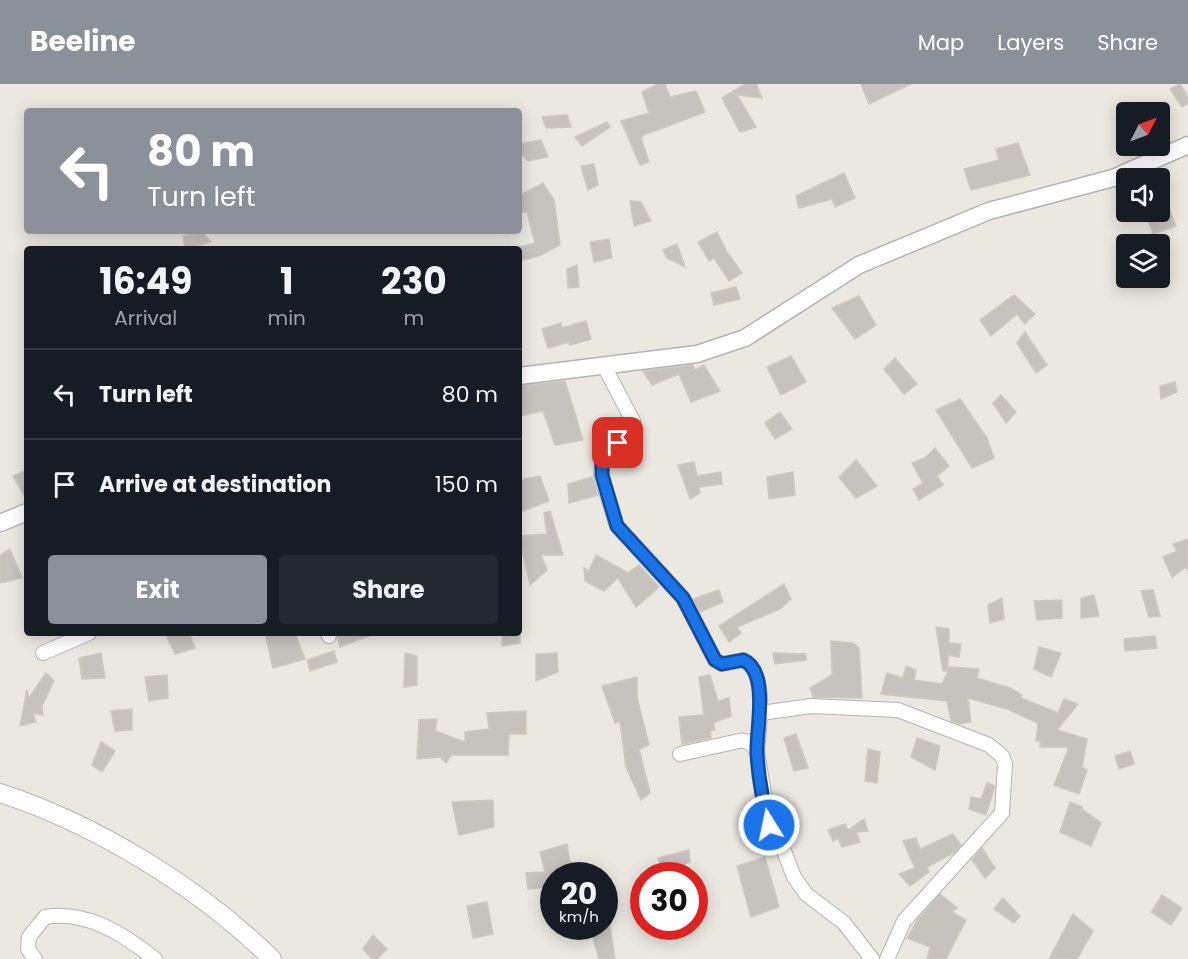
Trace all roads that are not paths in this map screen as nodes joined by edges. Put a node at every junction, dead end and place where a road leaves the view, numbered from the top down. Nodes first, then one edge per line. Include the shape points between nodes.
1 (1188, 145) edge
2 (604, 366) junction
3 (522, 376) edge
4 (24, 513) edge
5 (0, 523) edge
6 (82, 636) edge
7 (43, 653) dead end
8 (760, 713) junction
9 (757, 751) junction
10 (680, 754) dead end
11 (0, 793) edge
12 (35, 959) edge
13 (155, 959) edge
14 (272, 959) edge
15 (872, 959) edge
16 (887, 959) edge

1 - 2 street via 1113,178 989,212 859,265 745,338 722,348
2 - 3 street
2 - 8 street via 633,421 602,465 617,526 683,598 715,660 722,664 748,662 754,670
4 - 5 street
6 - 7 street
8 - 9 street
8 - 16 street via 811,706 898,710 989,745 1002,756 1002,813 904,921
9 - 10 street via 746,741 739,741
9 - 15 street via 769,825 794,876 806,894 844,923
11 - 14 main road via 84,828 139,859 243,930
12 - 13 street via 28,949 29,937 45,917 63,914 95,921

